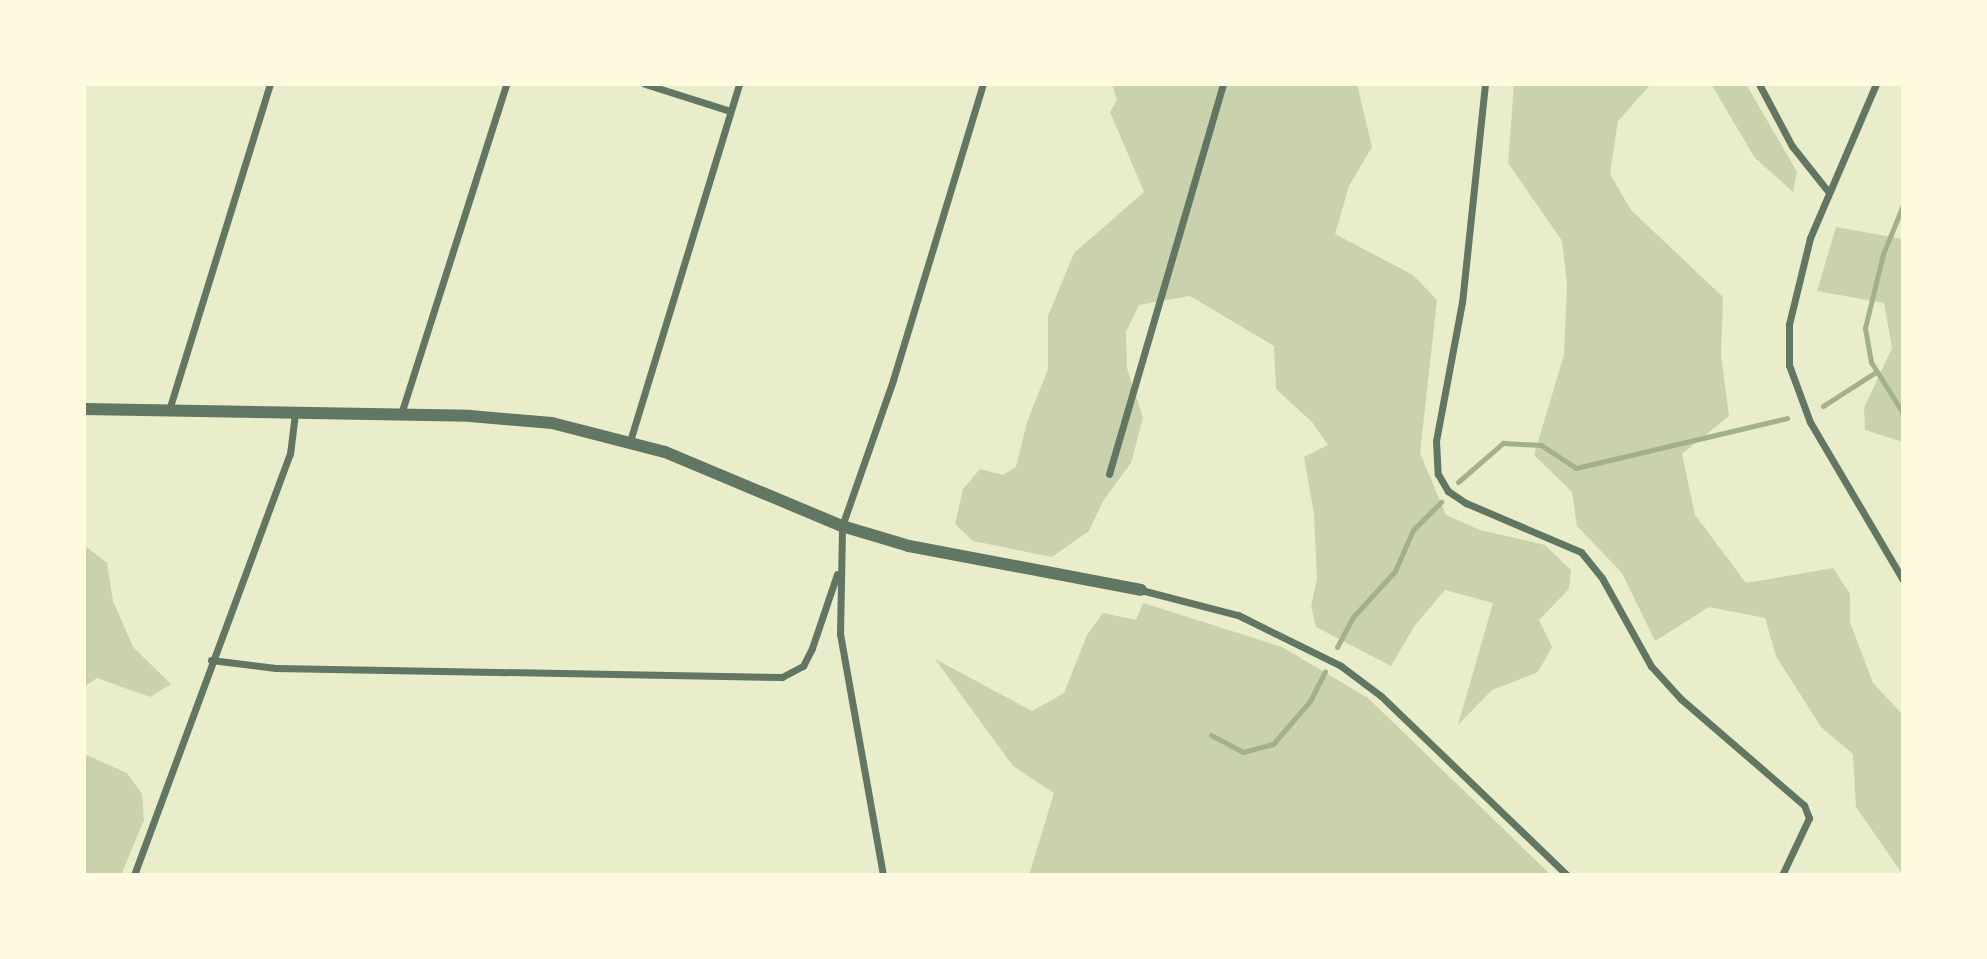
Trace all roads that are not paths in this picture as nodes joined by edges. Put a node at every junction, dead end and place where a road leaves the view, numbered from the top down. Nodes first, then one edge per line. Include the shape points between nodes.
1 (270, 84) edge
2 (506, 84) edge
3 (645, 84) edge
4 (739, 84) edge
5 (983, 84) edge
6 (1223, 84) edge
7 (1485, 84) edge
8 (1759, 84) edge
9 (1876, 84) edge
10 (730, 111) junction
11 (1827, 191) junction
12 (84, 409) edge
13 (169, 410) junction
14 (295, 413) junction
15 (401, 414) junction
16 (630, 441) junction
17 (1109, 474) dead end
18 (842, 526) junction
19 (839, 566) junction
20 (1903, 580) edge
21 (1141, 590) joint
22 (211, 660) junction
23 (134, 875) edge
24 (883, 875) edge
25 (1567, 875) edge
26 (1782, 875) edge

1 - 13 street
2 - 15 street
3 - 10 street
4 - 10 street
5 - 18 street via 893,380
6 - 17 street
7 - 26 street via 1462,302 1436,441 1438,474 1448,491 1466,503 1581,552 1602,578 1651,666 1681,699 1804,805 1809,818
8 - 11 street via 1792,146
9 - 11 street
10 - 16 street
11 - 20 street via 1789,324 1789,365 1810,422
12 - 13 street
13 - 14 street
14 - 15 street
14 - 22 street via 290,454
15 - 16 street via 522,419
16 - 18 street
18 - 19 street
18 - 21 street via 933,553
19 - 22 street via 803,666 782,677 276,668
19 - 24 street via 840,634
21 - 25 street via 1238,615 1341,666 1381,696
22 - 23 street

